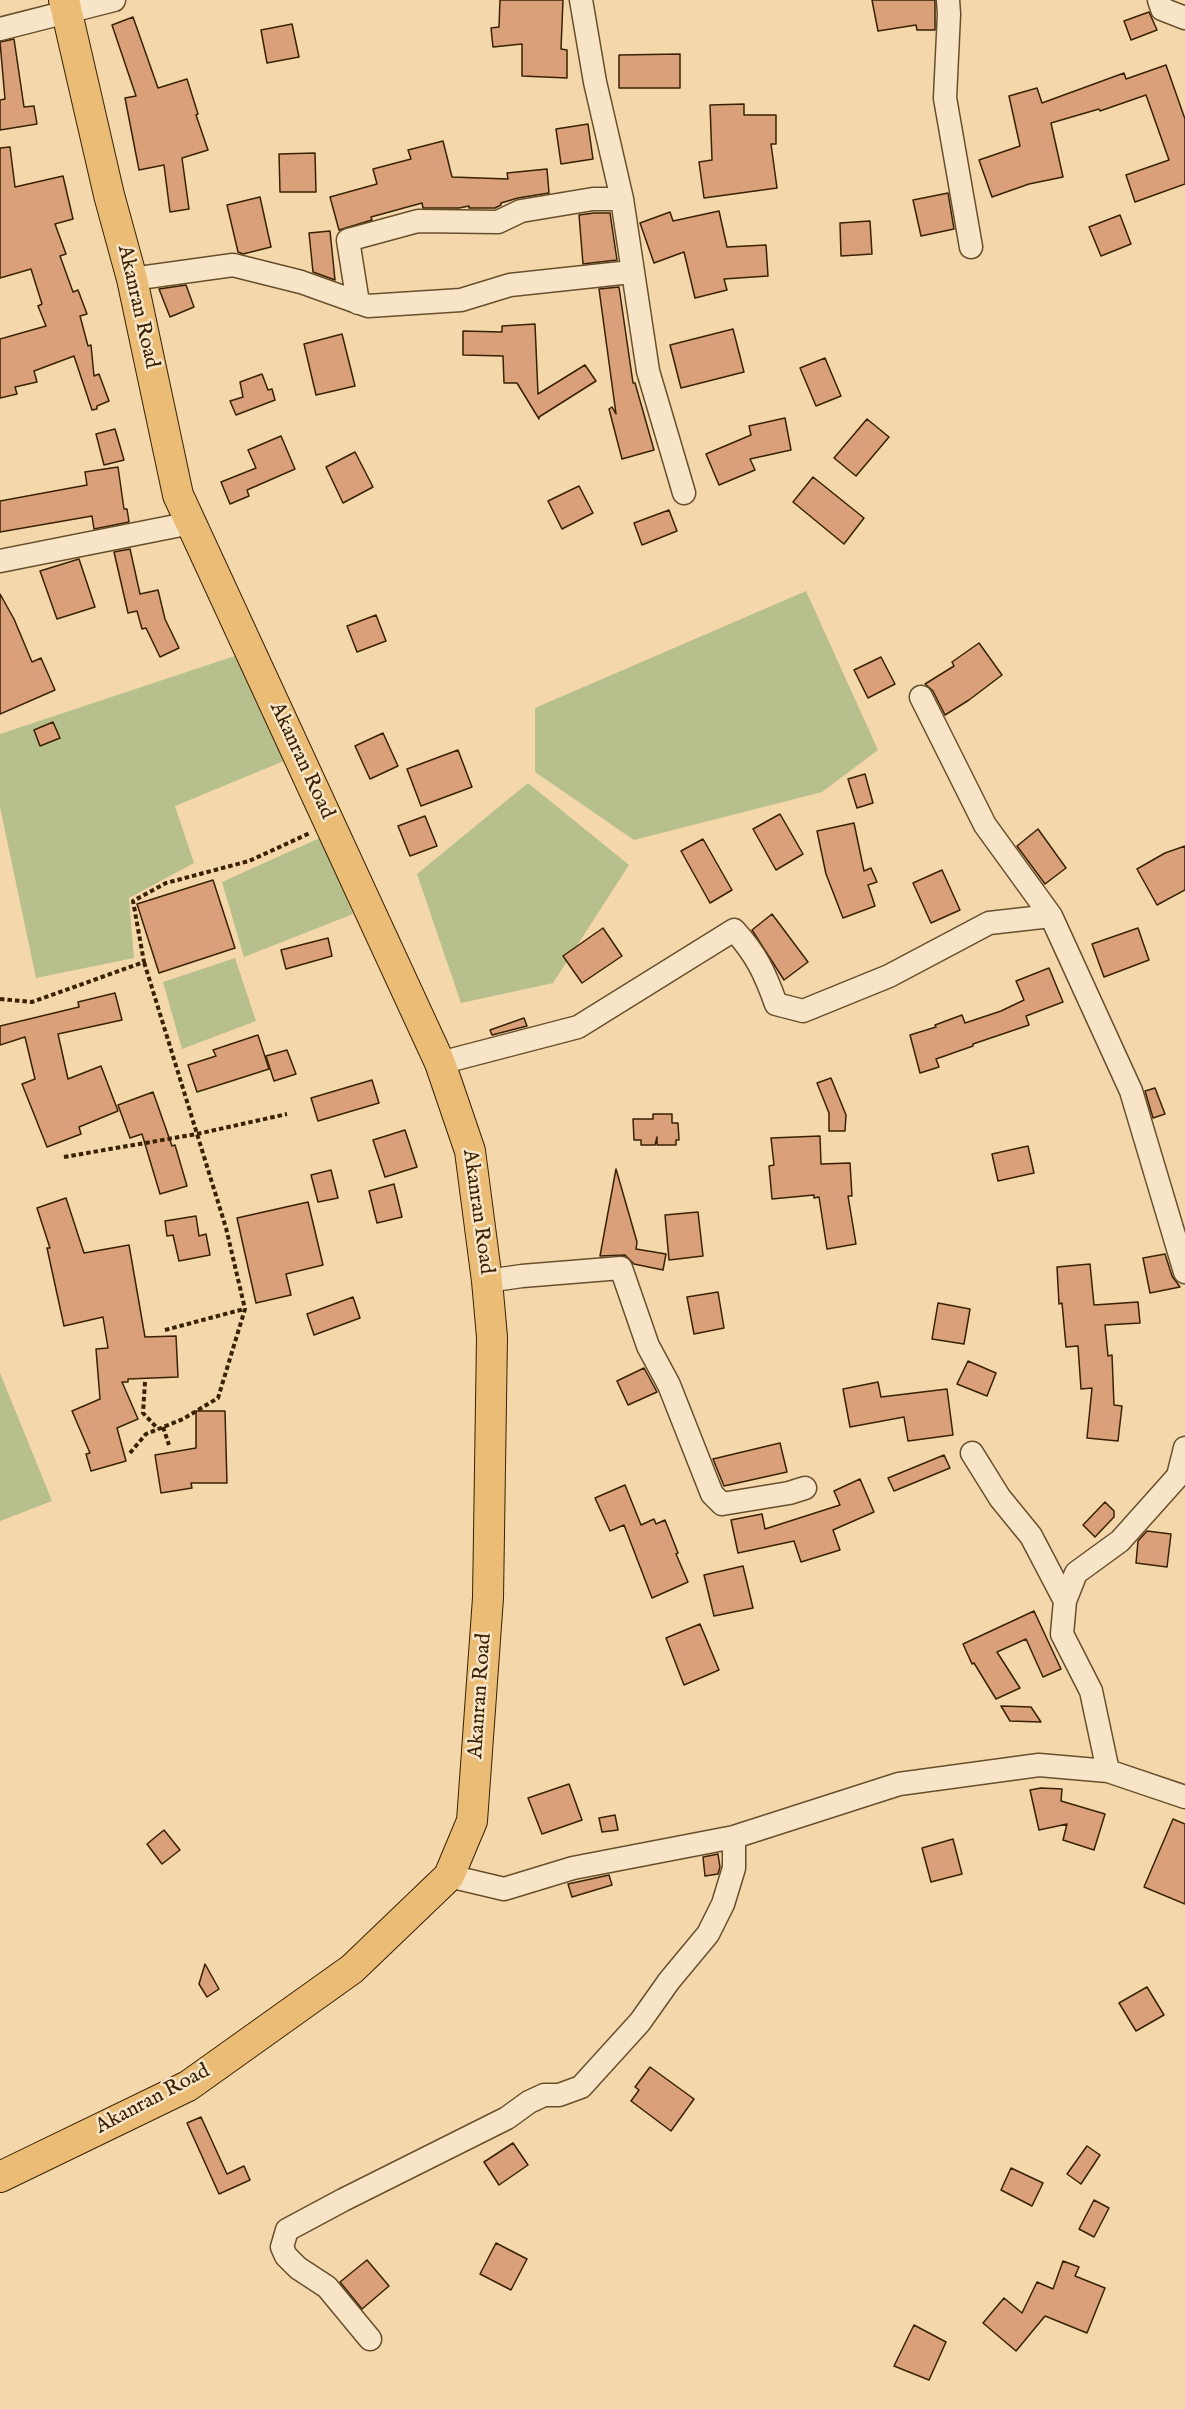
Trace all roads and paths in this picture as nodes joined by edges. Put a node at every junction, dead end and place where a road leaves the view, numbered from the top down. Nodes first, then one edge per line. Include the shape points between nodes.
1 (114, 0) edge
2 (581, 0) edge
3 (948, 0) edge
4 (1159, 0) edge
5 (66, 6) edge
6 (1185, 18) edge
7 (0, 28) edge
8 (622, 199) junction
9 (971, 248) dead end
10 (631, 272) junction
11 (132, 279) junction
12 (358, 303) junction
13 (684, 493) dead end
14 (191, 523) junction
15 (3, 555) edge
16 (921, 698) dead end
17 (330, 824) junction
18 (1051, 916) junction
19 (144, 962) junction
20 (0, 999) edge
21 (440, 1063) junction
22 (287, 1114) dead end
23 (197, 1134) junction
24 (64, 1157) dead end
25 (1185, 1272) edge
26 (487, 1281) junction
27 (245, 1309) junction
28 (165, 1330) dead end
29 (145, 1382) dead end
30 (160, 1428) junction
31 (169, 1445) dead end
32 (1185, 1448) edge
33 (130, 1453) dead end
34 (972, 1453) dead end
35 (805, 1488) dead end
36 (1065, 1600) junction
37 (1108, 1771) junction
38 (1185, 1797) edge
39 (734, 1837) junction
40 (449, 1876) junction
41 (0, 2177) edge
42 (370, 2339) dead end

1 - 5 street
2 - 8 street
3 - 9 street via 945,98
4 - 6 street via 1162,9
5 - 7 street
5 - 11 main road, Akanran Road
8 - 10 street
8 - 12 street via 593,199 521,211 498,222 418,221 348,240
10 - 12 street via 510,285 461,300 368,306
10 - 13 street via 648,371
11 - 12 street via 233,265 301,282
11 - 14 main road, Akanran Road via 178,495
14 - 15 street
14 - 17 main road, Akanran Road
16 - 18 street via 985,825
17 - 19 path via 249,861 166,883 133,901
17 - 21 main road, Akanran Road
18 - 21 street via 989,923 889,976 804,1011 776,1004 764,970 734,930 578,1027
18 - 25 street via 1131,1091
19 - 20 path via 32,1002
19 - 23 path
21 - 26 main road, Akanran Road via 470,1151
22 - 23 path
23 - 24 path
23 - 27 path via 226,1228
26 - 35 street via 621,1268 648,1346 669,1386 712,1494 722,1504
26 - 40 main road, Akanran Road via 492,1337 487,1610 472,1821
27 - 28 path
27 - 30 path via 218,1398
29 - 30 path via 143,1413
30 - 31 path
30 - 33 path via 146,1434
32 - 36 street via 1178,1476 1120,1540 1076,1573
34 - 36 street via 1000,1498 1031,1536
36 - 37 street via 1062,1634 1091,1691
37 - 38 street
37 - 39 street via 1039,1765 898,1784
39 - 40 street via 573,1868 504,1889
39 - 42 street via 734,1868 708,1934 640,2022 581,2087 529,2102 507,2118 287,2230 282,2247 286,2256 310,2278 327,2287
40 - 41 main road, Akanran Road via 352,1969 188,2086

